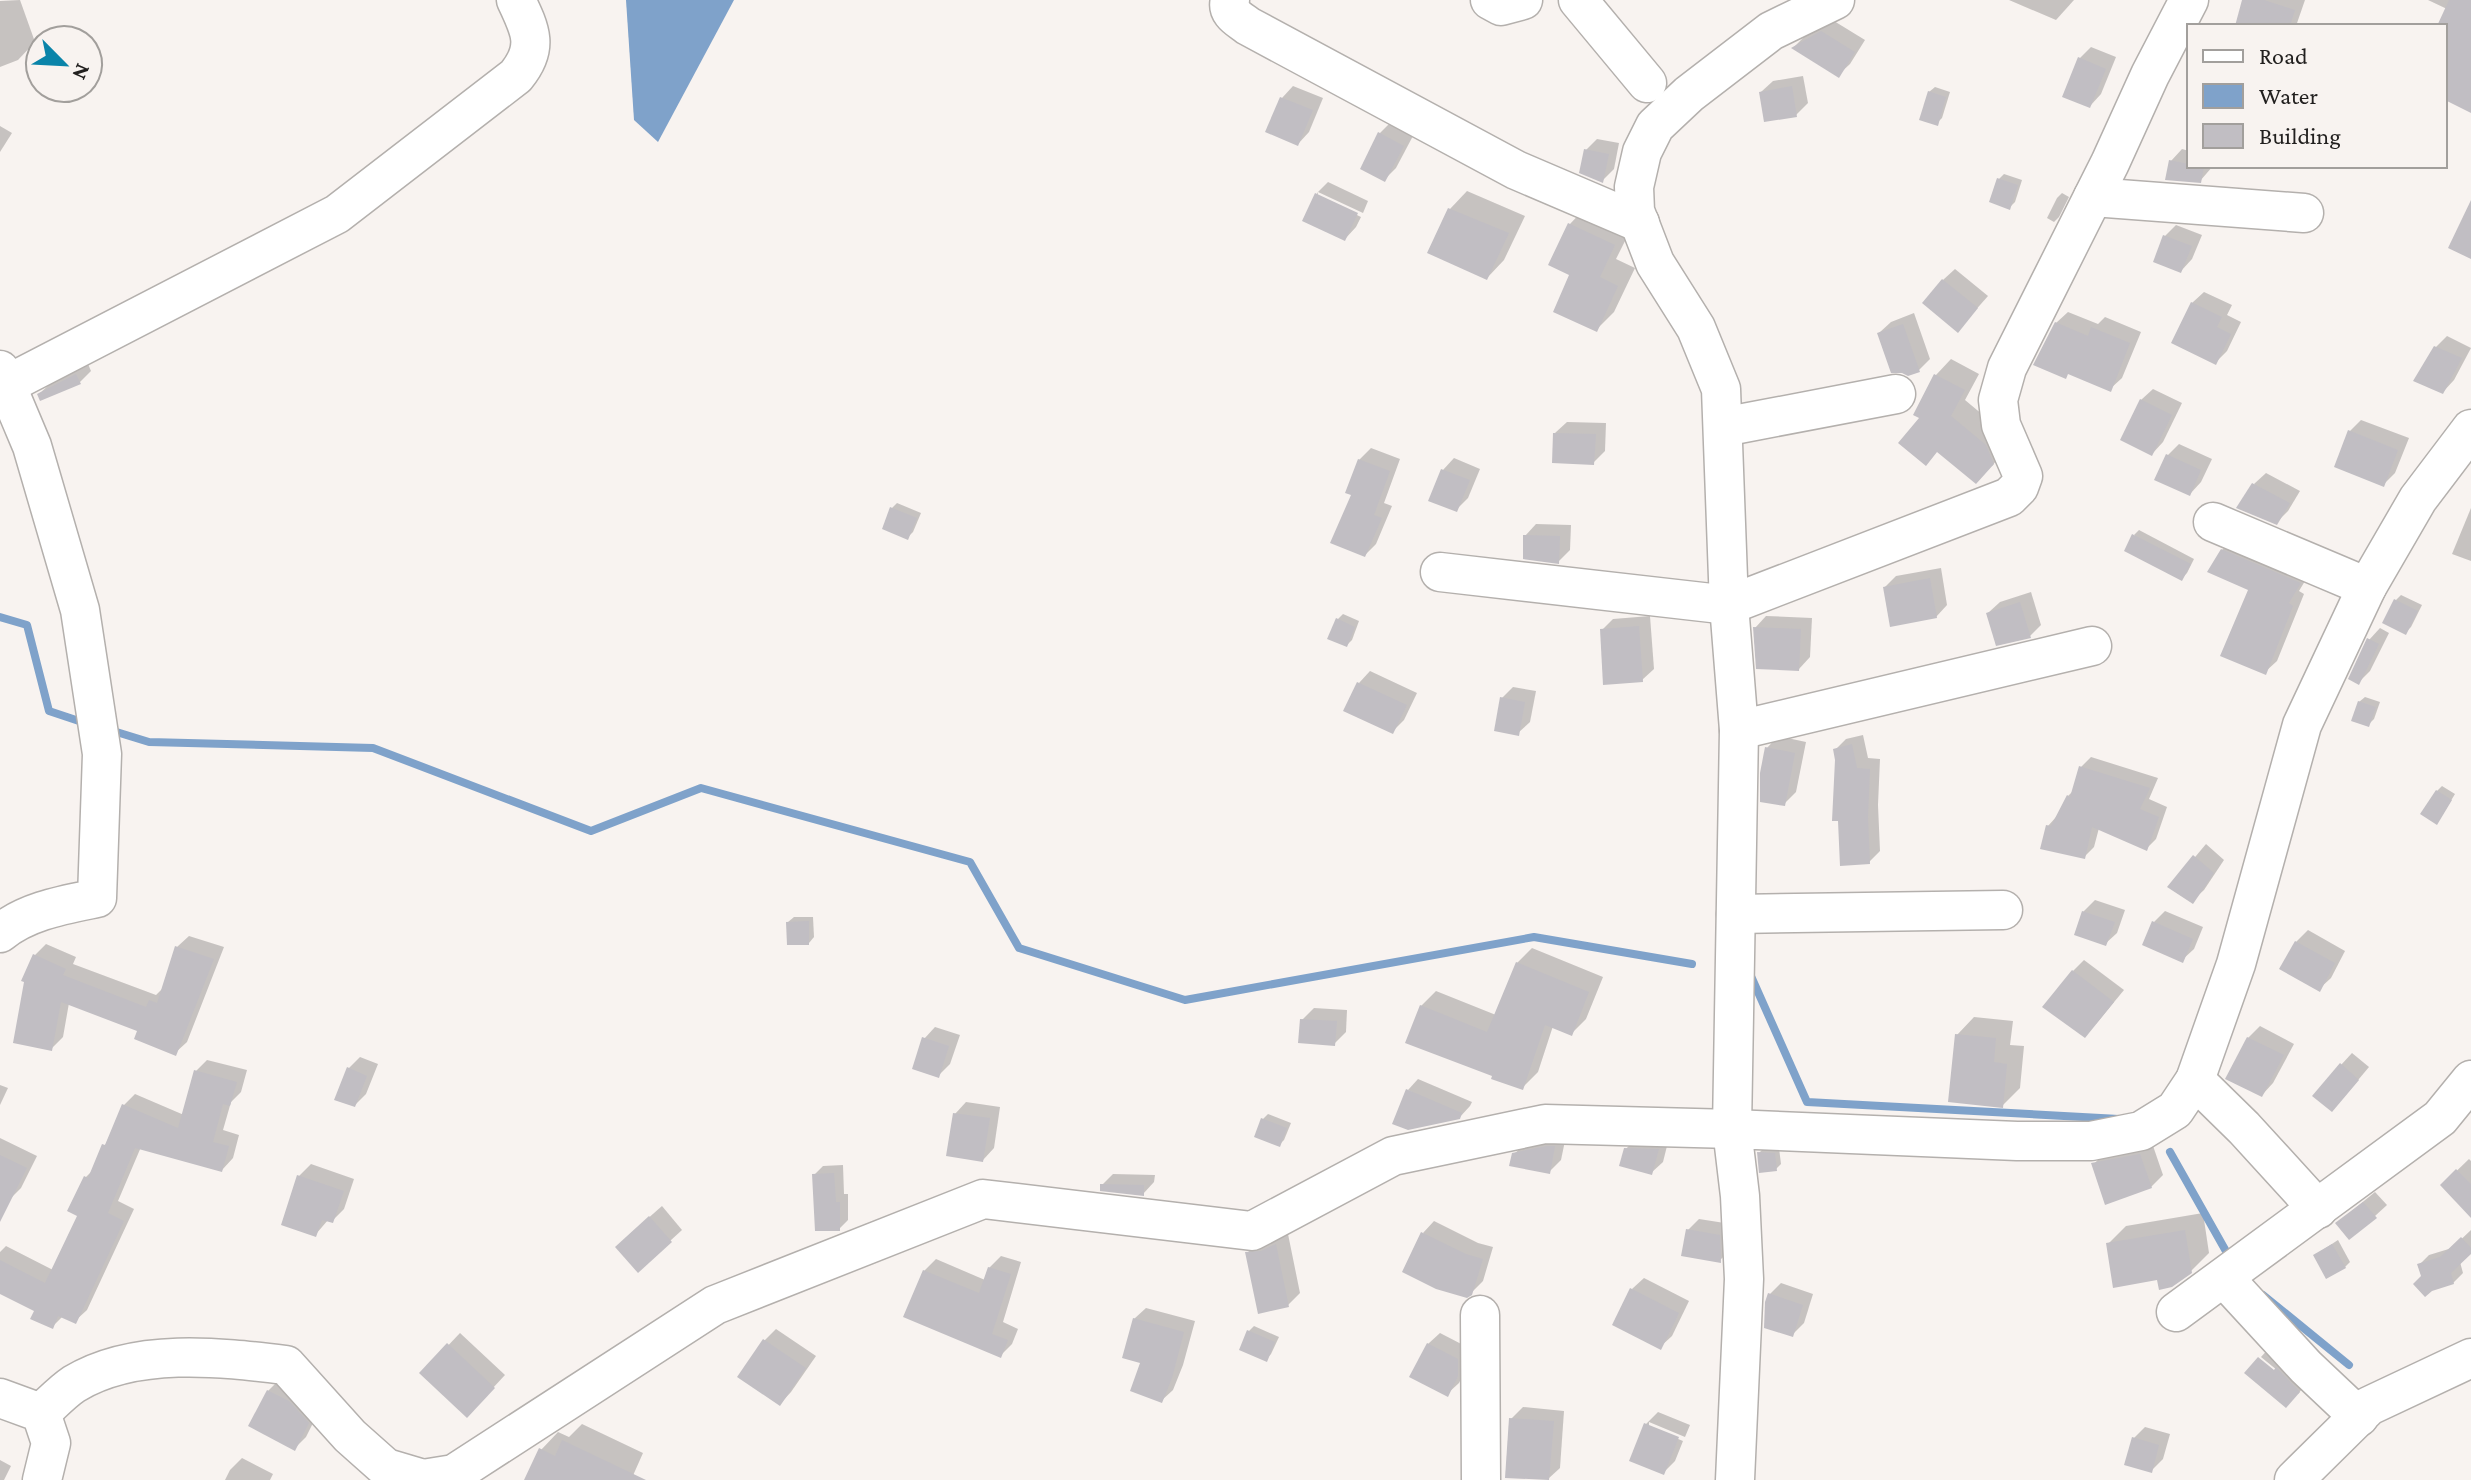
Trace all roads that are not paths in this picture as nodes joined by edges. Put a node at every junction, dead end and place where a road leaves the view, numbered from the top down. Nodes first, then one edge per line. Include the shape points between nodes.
1 (516, 0) edge
2 (1230, 0) edge
3 (1490, 0) edge
4 (1523, 0) edge
5 (1578, 0) edge
6 (1835, 0) edge
7 (2189, 0) edge
8 (1647, 83) dead end
9 (2093, 197) junction
10 (2304, 213) dead end
11 (1640, 223) junction
12 (3, 378) edge
13 (1896, 394) dead end
14 (1723, 427) junction
15 (2471, 429) edge
16 (2213, 522) dead end
17 (1440, 572) dead end
18 (2367, 587) junction
19 (1729, 605) junction
20 (2092, 646) dead end
21 (1739, 730) junction
22 (2003, 910) dead end
23 (1736, 914) junction
24 (0, 933) edge
25 (2195, 1080) junction
26 (2468, 1095) edge
27 (1732, 1129) junction
28 (2318, 1209) junction
29 (2224, 1278) junction
30 (2176, 1312) dead end
31 (1480, 1315) dead end
32 (2471, 1358) edge
33 (0, 1398) edge
34 (41, 1413) junction
35 (2359, 1417) junction
36 (42, 1480) edge
37 (1481, 1480) edge
38 (1735, 1480) edge
39 (2294, 1480) edge

1 - 12 street via 527,23 531,52 516,76 337,214
2 - 11 street via 1231,13 1248,26 1516,170
3 - 4 street via 1501,6
5 - 8 street
6 - 11 street via 1771,31 1655,126 1634,187
7 - 9 street
9 - 10 street
9 - 19 street via 2007,368 1998,400 2001,425 2023,476 2019,487 2009,497
11 - 14 street via 1655,263 1696,328 1721,389
12 - 24 street via 32,446 80,610 102,754 97,898 15,921
13 - 14 street
14 - 19 street
15 - 18 street via 2418,499
16 - 18 street
17 - 19 street
18 - 25 street via 2302,725 2236,964
19 - 21 street
20 - 21 street
21 - 23 street
22 - 23 street
23 - 27 street
25 - 27 street via 2175,1110 2141,1131 2091,1141
25 - 28 street
26 - 28 street
27 - 34 street via 1545,1124 1393,1156 1252,1231 983,1199 715,1305 454,1474 423,1479 386,1468 286,1365 214,1356 159,1359 102,1371 73,1385
27 - 38 street via 1744,1279
28 - 29 street
29 - 30 street
29 - 35 street
31 - 37 street
32 - 35 street via 2369,1406
33 - 34 street
34 - 36 street via 51,1443
35 - 39 street

